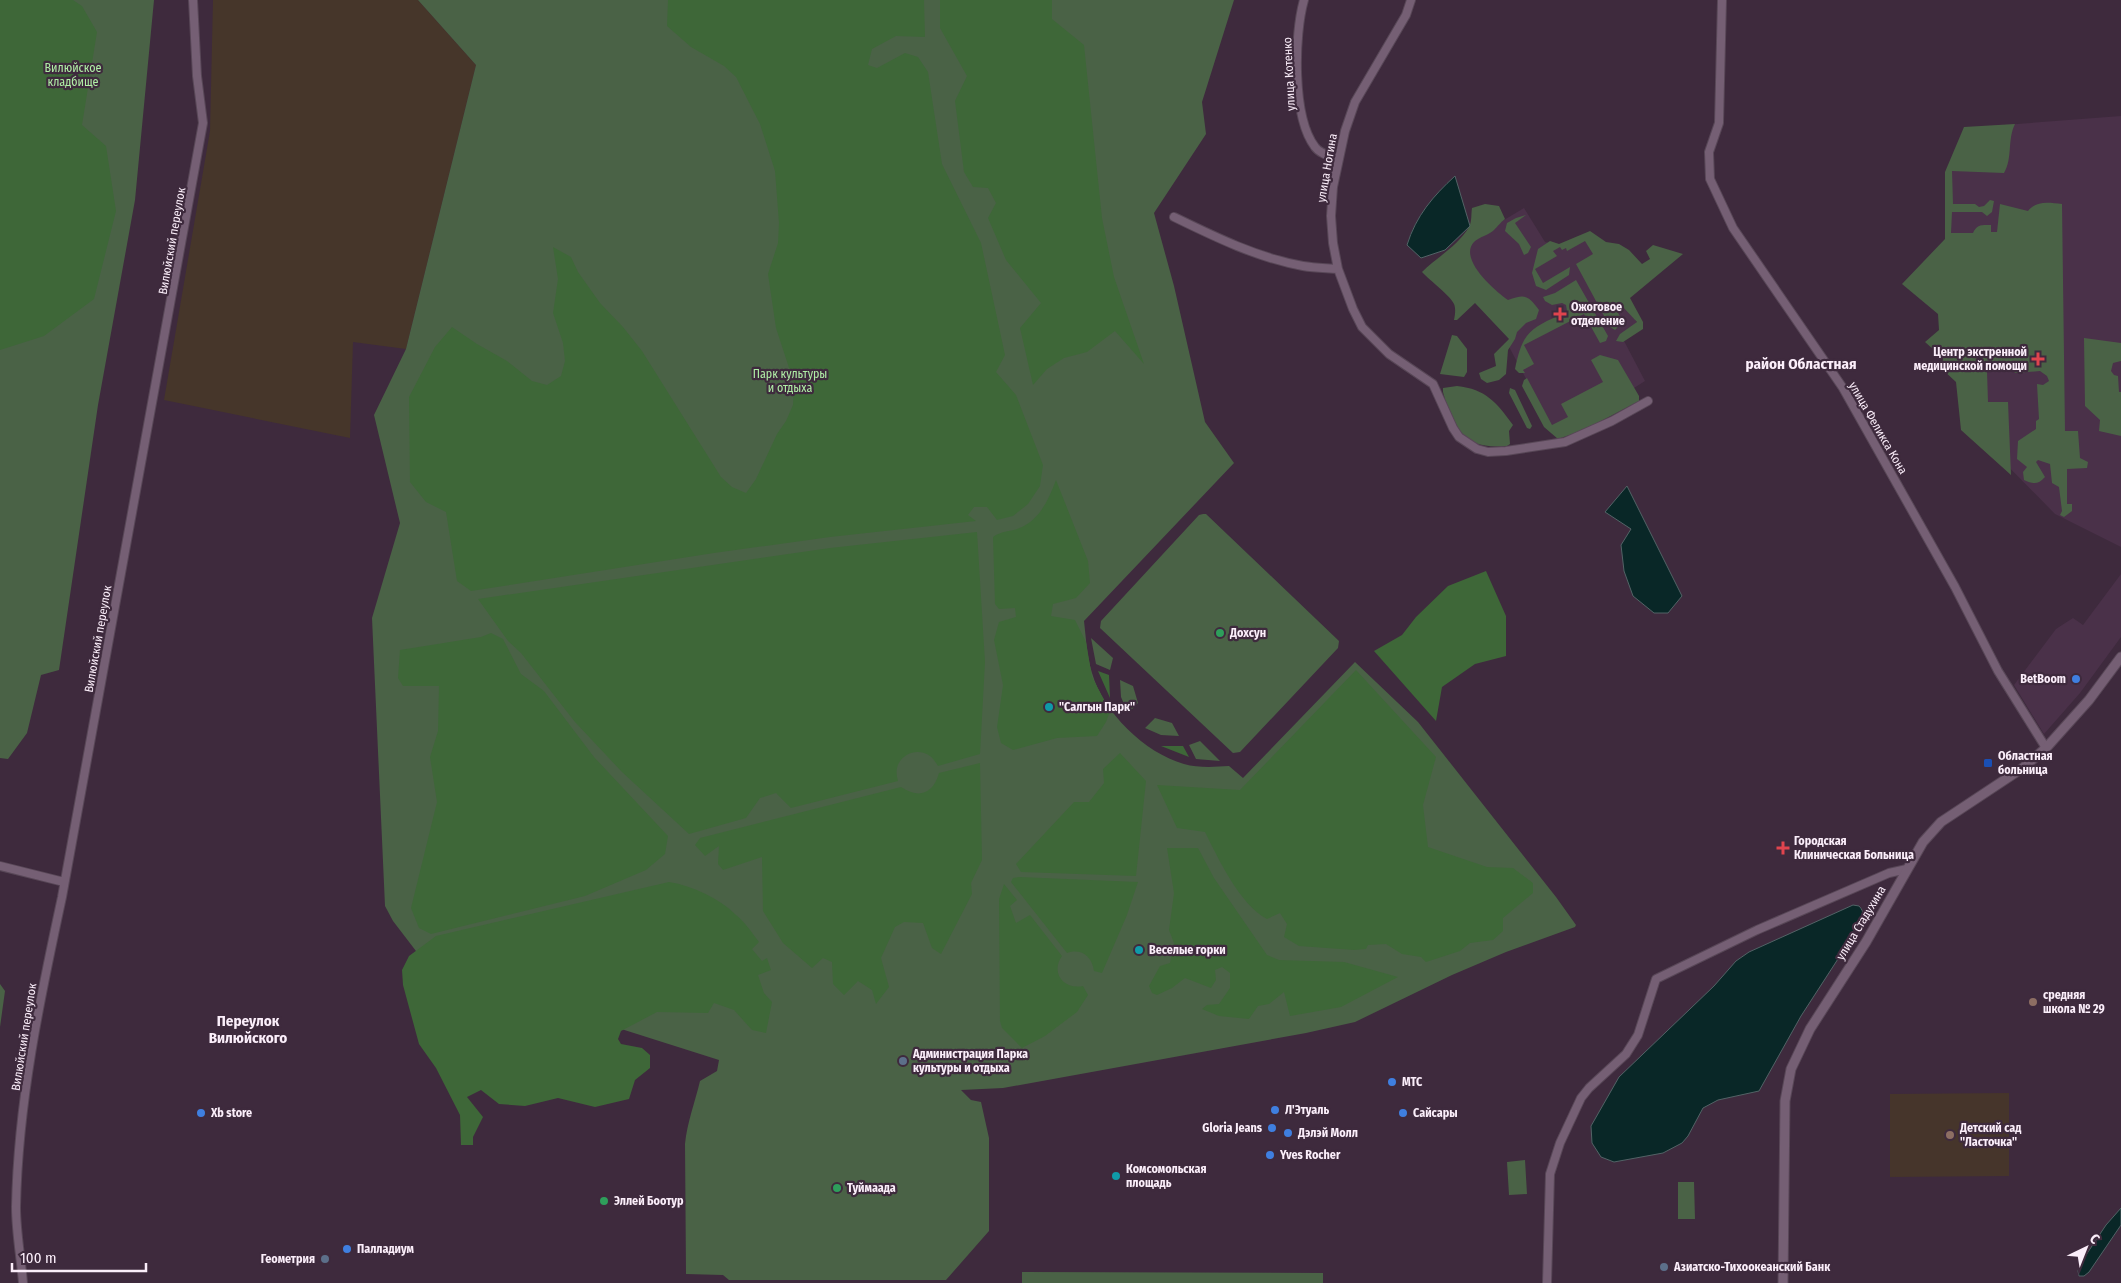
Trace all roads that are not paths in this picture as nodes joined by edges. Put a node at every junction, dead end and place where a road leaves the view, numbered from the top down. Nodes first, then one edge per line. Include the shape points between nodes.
1 (193, 0) edge
2 (1304, 0) edge
3 (1411, 0) edge
4 (1722, 0) edge
5 (1338, 159) junction
6 (1174, 217) dead end
7 (1338, 269) junction
8 (1648, 401) dead end
9 (2121, 656) edge
10 (2046, 748) junction
11 (0, 866) edge
12 (1907, 869) junction
13 (64, 882) junction
14 (23, 1283) edge
15 (1547, 1283) edge
16 (1783, 1283) edge

1 - 13 street, Вилюйский переулок via 203,123 200,148
2 - 5 street, улица Котенко via 1298,28 1300,106 1304,124 1316,149
3 - 5 street, улица Ногина via 1406,15 1355,102
4 - 10 street, улица Феликса Кона via 1719,122 1709,152 1710,179 1733,228 1843,388 1956,587 1998,671
5 - 7 street, улица Ногина via 1330,216
6 - 7 street via 1226,242 1266,256 1304,266
7 - 8 street, улица Ногина via 1362,327 1389,354 1433,384 1453,428 1477,449 1506,451 1565,442
9 - 10 street, улица Стадухина via 2083,707
10 - 12 street, улица Стадухина via 1941,822 1923,842
11 - 13 street
12 - 15 street via 1889,873 1757,930 1656,979 1638,1035 1626,1054 1585,1093 1560,1143 1550,1174
12 - 16 street, улица Стадухина via 1866,942 1810,1030 1791,1069 1785,1101
13 - 14 street, Вилюйский переулок via 35,1024 23,1114 16,1209

